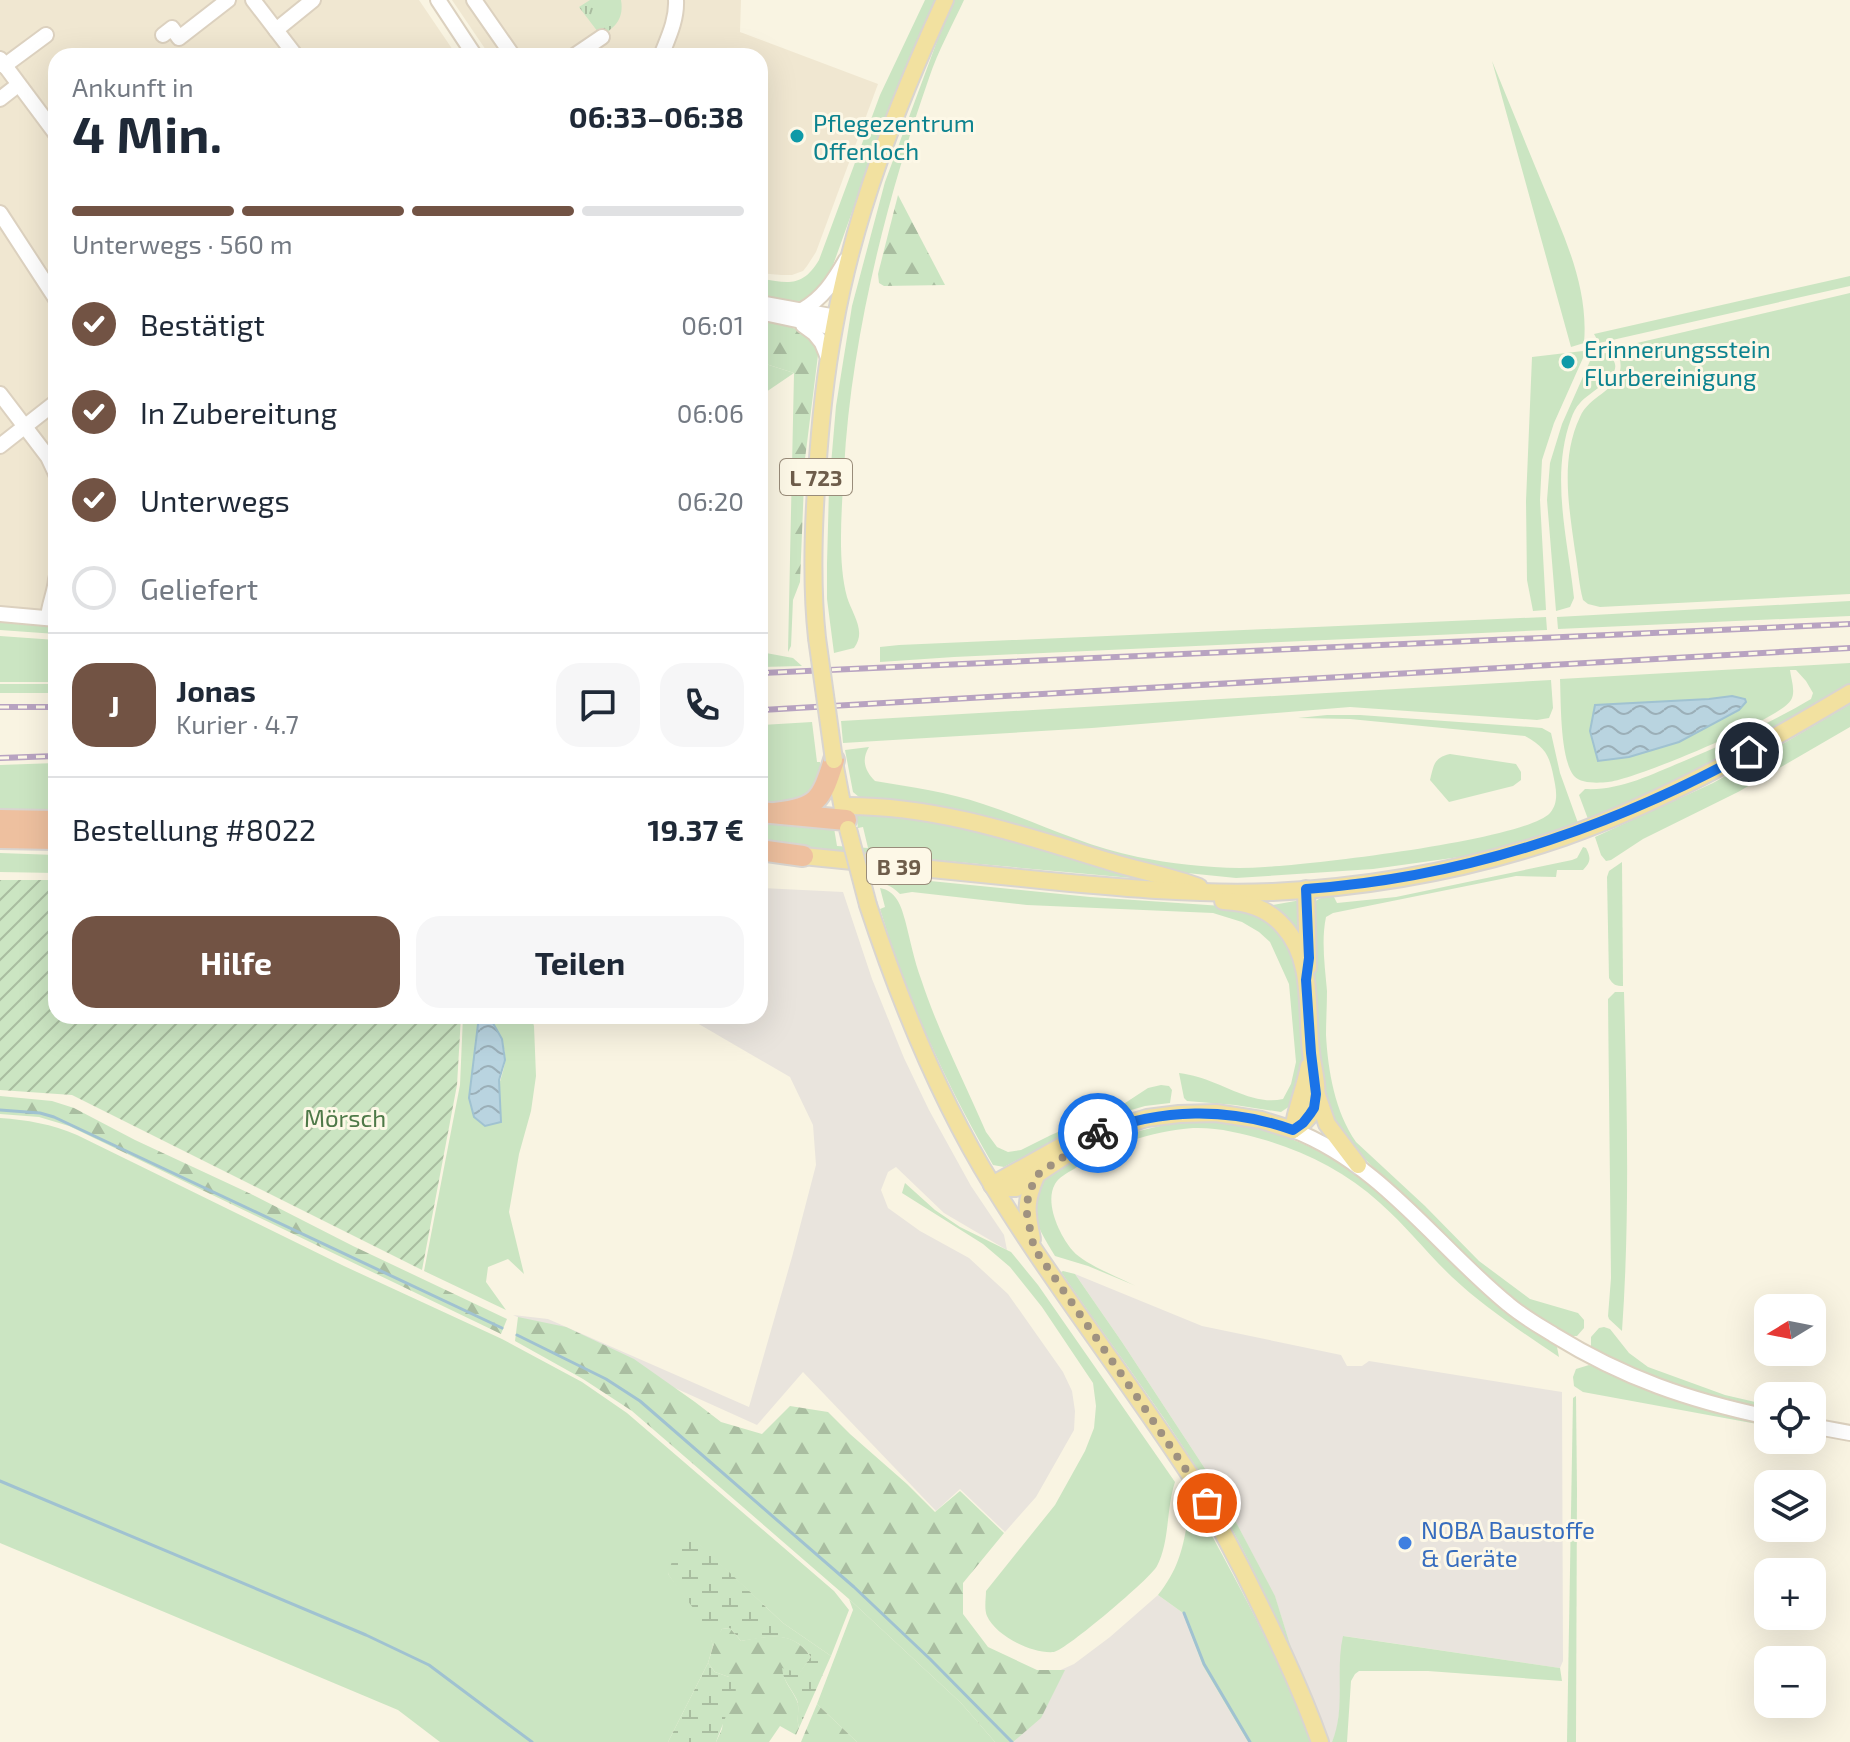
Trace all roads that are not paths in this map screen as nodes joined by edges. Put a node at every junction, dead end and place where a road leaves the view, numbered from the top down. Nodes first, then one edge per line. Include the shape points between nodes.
1 (228, 0) edge
2 (253, 0) edge
3 (313, 0) edge
4 (438, 0) edge
5 (676, 0) edge
6 (945, 0) edge
7 (481, 2) edge
8 (276, 30) junction
9 (46, 35) dead end
10 (163, 35) dead end
11 (602, 37) dead end
12 (290, 48) edge
13 (470, 48) edge
14 (508, 48) edge
15 (586, 48) edge
16 (664, 48) edge
17 (2, 62) edge
18 (18, 85) junction
19 (0, 99) edge
20 (48, 124) edge
21 (0, 213) edge
22 (851, 253) junction
23 (48, 287) edge
24 (768, 306) edge
25 (768, 313) edge
26 (801, 316) junction
27 (835, 322) junction
28 (829, 360) junction
29 (0, 394) edge
30 (48, 408) edge
31 (24, 426) junction
32 (0, 446) edge
33 (48, 457) edge
34 (0, 614) edge
35 (48, 618) edge
36 (1850, 693) edge
37 (834, 760) junction
38 (768, 812) edge
39 (768, 812) edge
40 (845, 819) junction
41 (0, 820) edge
42 (48, 821) edge
43 (0, 838) edge
44 (48, 839) edge
45 (768, 854) edge
46 (803, 856) joint
47 (1306, 889) junction
48 (1183, 892) junction
49 (1210, 892) junction
50 (1306, 980) junction
51 (1311, 1053) junction
52 (1316, 1094) junction
53 (1293, 1130) junction
54 (1089, 1137) junction
55 (1358, 1165) junction
56 (1037, 1175) junction
57 (992, 1185) junction
58 (1034, 1248) junction
59 (1754, 1414) edge
60 (1826, 1429) edge
61 (1850, 1433) edge
62 (1320, 1742) edge

1 - 10 street via 179,38 172,28
2 - 8 street
3 - 8 street
4 - 13 street
5 - 16 street
6 - 22 main road, L 723 via 892,124
7 - 14 street
8 - 12 street
9 - 17 street
11 - 15 street
17 - 18 street
18 - 19 street
18 - 20 street
21 - 23 street
22 - 26 street via 831,286
22 - 27 main road, L 723
24 - 26 street
25 - 26 street
26 - 27 street
26 - 28 street
27 - 28 main road, L 723
28 - 37 main road, L 723, bridge via 819,437 813,596
29 - 31 street
30 - 31 street
31 - 32 street
31 - 33 street
34 - 35 street
36 - 47 main road via 1722,767 1564,837 1427,873
37 - 38 highway, B 39 via 821,795 811,805
37 - 40 main road, L 723
39 - 40 highway, B 39
40 - 49 main road via 862,806 943,815
40 - 57 main road, B 39, bridge via 868,905 916,1036
41 - 42 highway
43 - 44 highway
45 - 46 highway, B 39
46 - 48 main road, B 39
47 - 49 main road
47 - 50 main road
48 - 49 main road
48 - 50 main road, B 39 via 1252,904 1275,918 1295,942
50 - 51 main road, B 39
51 - 52 main road
51 - 53 main road, B 39
52 - 53 main road via 1314,1108
52 - 55 main road via 1327,1124
53 - 54 main road via 1246,1117 1179,1114 1135,1120
53 - 55 street
54 - 56 main road
54 - 57 main road via 1069,1142
55 - 59 street via 1510,1306 1578,1350 1665,1390
56 - 57 main road via 1016,1188
56 - 58 main road, B 39 via 1027,1215
57 - 58 main road, B 39
58 - 62 main road, B 39 via 1195,1483 1288,1661
60 - 61 street

